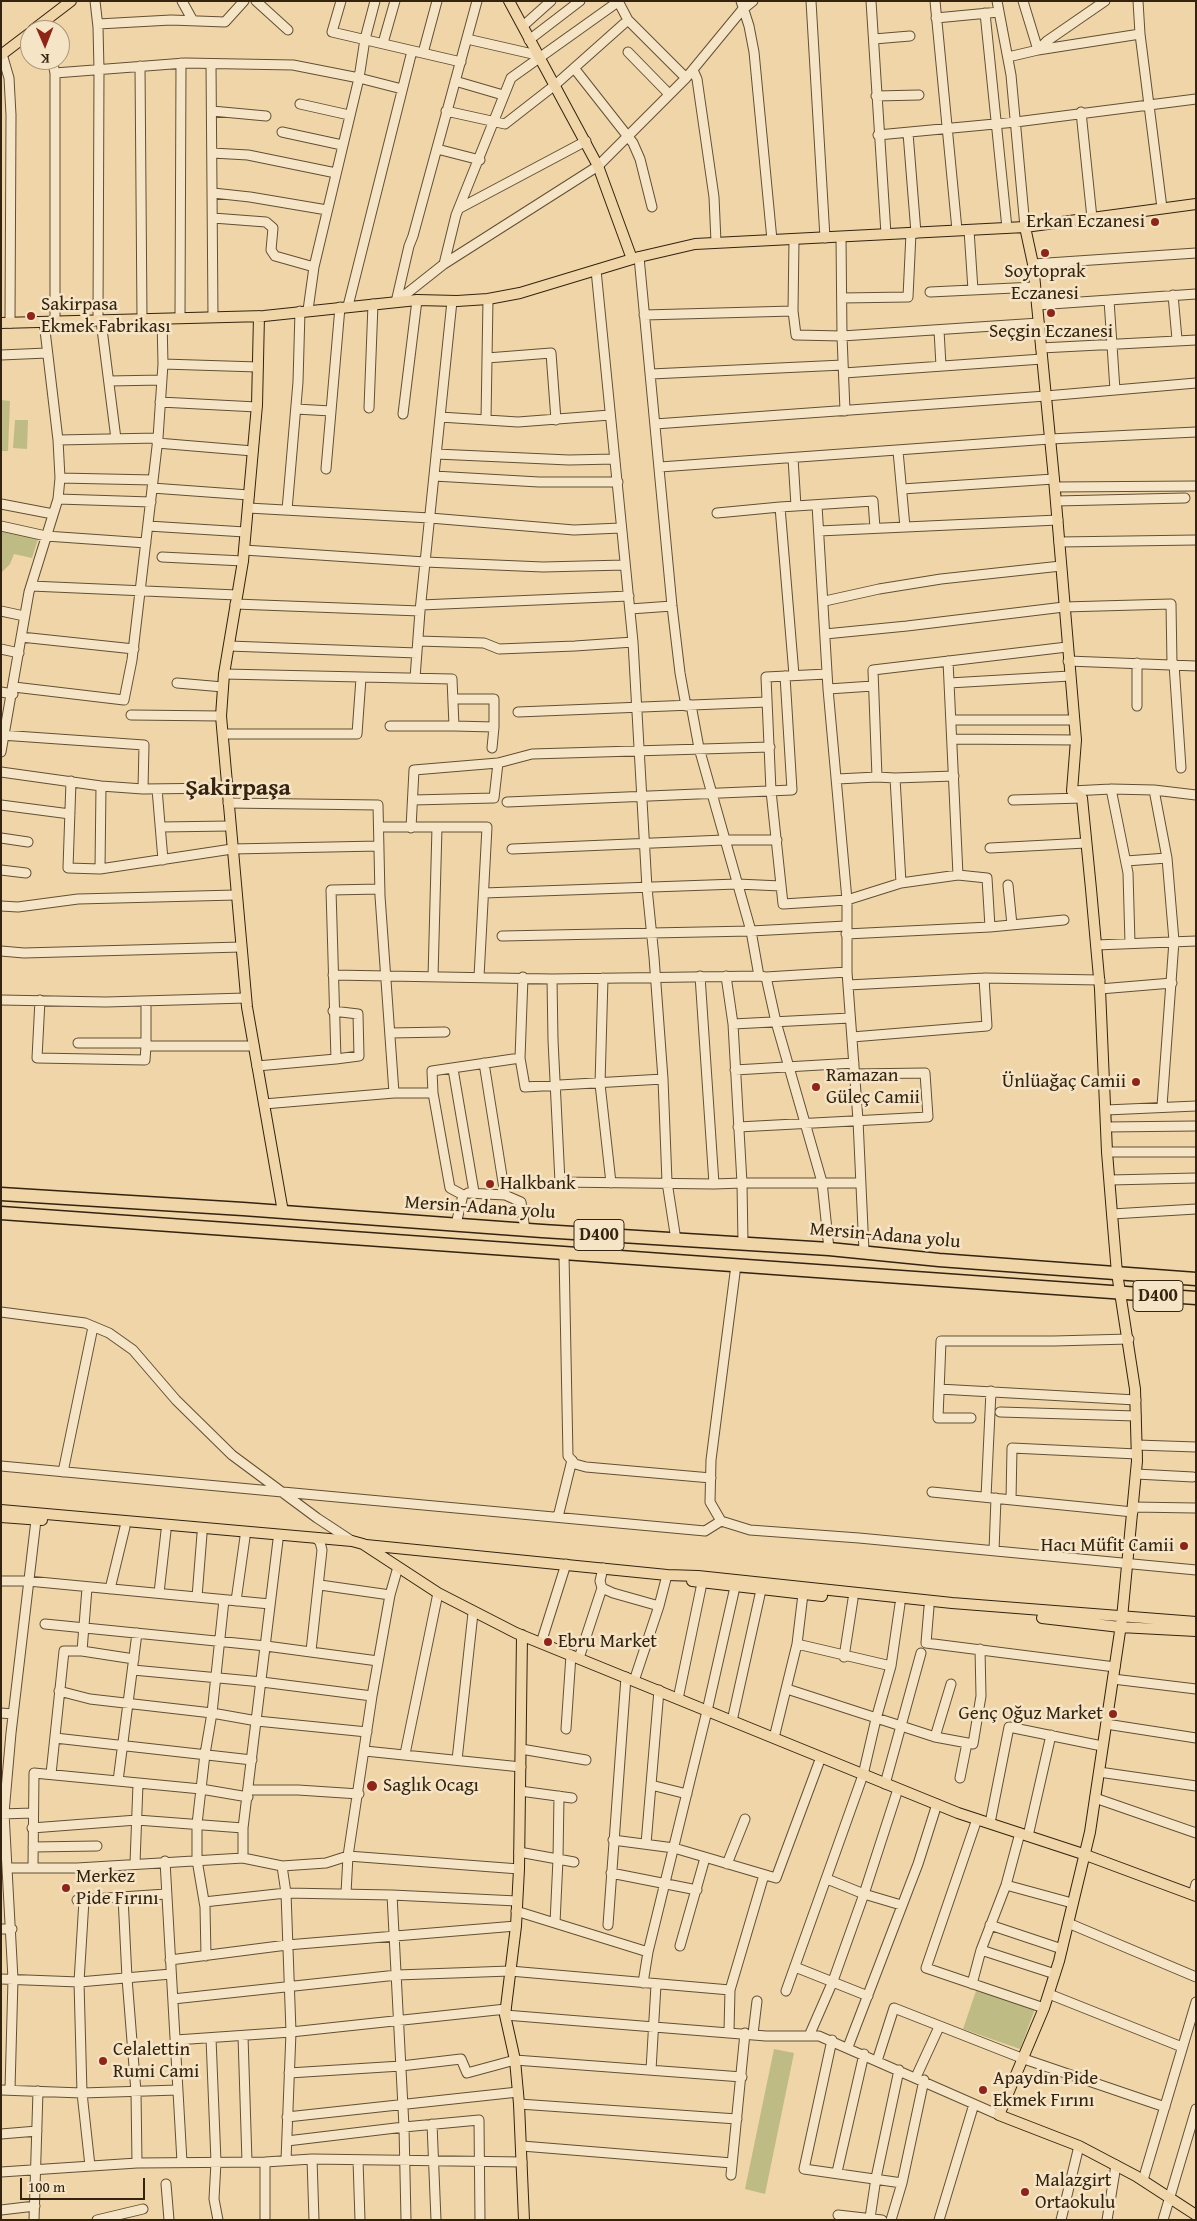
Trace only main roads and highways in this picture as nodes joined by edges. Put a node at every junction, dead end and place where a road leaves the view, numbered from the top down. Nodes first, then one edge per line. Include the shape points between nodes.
1 (71, 1) edge
2 (509, 1) edge
3 (49, 20) edge
4 (20, 40) edge
5 (2, 54) edge
6 (1196, 204) edge
7 (1025, 227) junction
8 (635, 258) junction
9 (259, 316) junction
10 (6, 323) edge
11 (1, 1194) edge
12 (283, 1212) junction
13 (1, 1213) edge
14 (1117, 1273) junction
15 (1196, 1279) edge
16 (1121, 1293) junction
17 (1196, 1298) edge
18 (1, 1510) edge
19 (1, 1517) edge
20 (318, 1540) junction
21 (363, 1544) junction
22 (667, 1575) junction
23 (1121, 1622) junction
24 (1196, 1622) edge
25 (1196, 1631) edge
26 (522, 1635) junction
27 (1083, 1854) junction
28 (1194, 1896) edge
29 (1196, 2215) edge
30 (524, 2220) edge

1 - 3 main road
2 - 8 main road via 598,166
4 - 5 main road
6 - 7 main road
7 - 8 main road via 716,242
7 - 14 main road via 1033,264 1055,483 1076,740 1072,791 1082,798 1100,984 1107,1152
8 - 9 main road via 488,299 417,300
9 - 10 main road
9 - 12 main road via 246,532 224,674 221,716 246,998
11 - 12 highway, Mersin-Adana yolu / D400
12 - 14 highway, Mersin-Adana yolu / D400 via 864,1251
13 - 16 highway, Mersin-Adana yolu / D400
14 - 15 highway, Mersin-Adana yolu / D400
14 - 16 main road
16 - 17 highway, Mersin-Adana yolu / D400
16 - 23 main road via 1136,1400 1137,1450
18 - 20 main road
19 - 20 main road via 278,1540
20 - 21 main road
20 - 21 main road via 352,1540
21 - 22 main road
21 - 26 main road via 438,1594
22 - 23 main road
22 - 23 main road via 761,1590
23 - 24 main road
23 - 25 main road
23 - 27 main road via 1090,1832
26 - 27 main road via 885,1784
26 - 30 main road via 519,1869 506,2012 520,2104
27 - 28 main road
27 - 29 main road via 1049,1994 1000,2115 1079,2146 1143,2180

